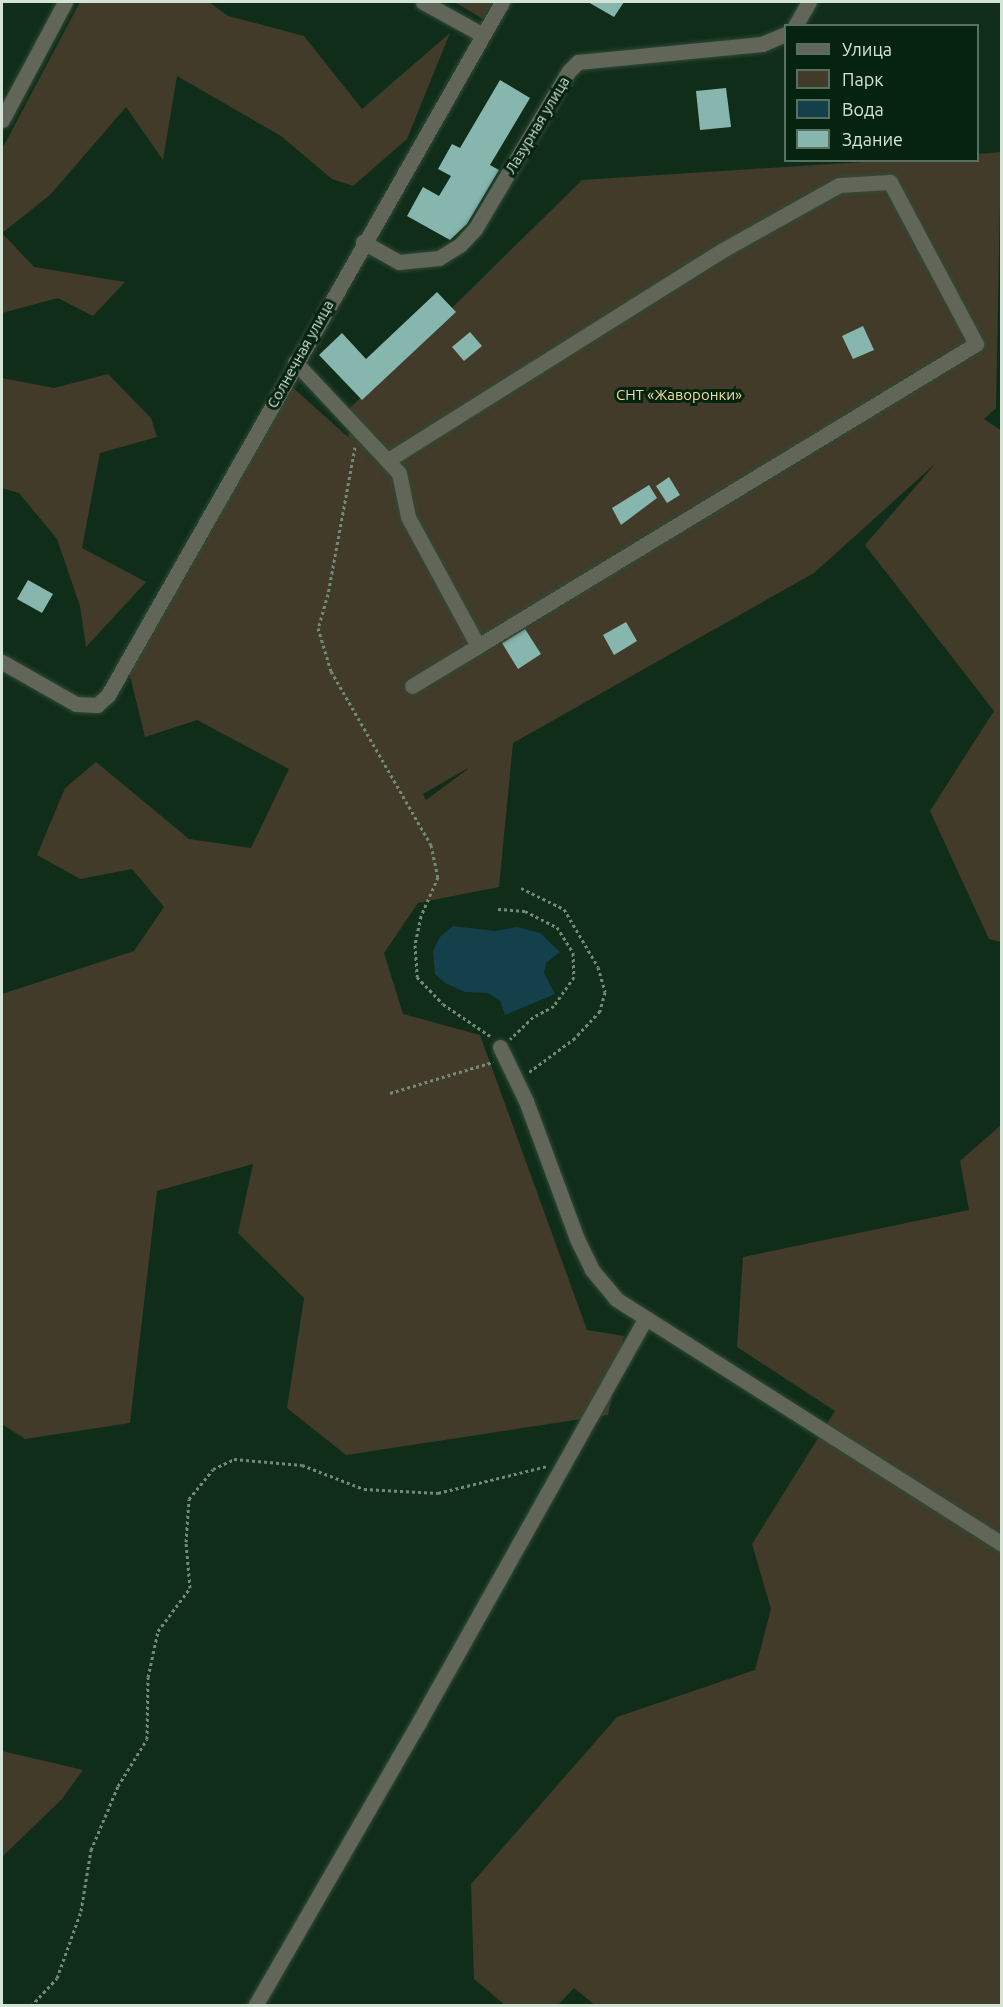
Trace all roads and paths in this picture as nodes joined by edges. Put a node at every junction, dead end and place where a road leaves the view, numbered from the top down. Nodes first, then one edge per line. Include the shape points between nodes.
1 (65, 2) edge
2 (423, 2) edge
3 (502, 2) edge
4 (809, 2) edge
5 (796, 24) edge
6 (483, 35) junction
7 (784, 35) edge
8 (2, 120) edge
9 (363, 242) junction
10 (295, 362) junction
11 (358, 427) junction
12 (388, 460) junction
13 (478, 646) junction
14 (2, 662) edge
15 (412, 686) dead end
16 (521, 888) dead end
17 (498, 909) dead end
18 (503, 1052) junction
19 (518, 1081) junction
20 (390, 1093) dead end
21 (645, 1320) junction
22 (560, 1469) junction
23 (1002, 1544) edge
24 (31, 2006) edge
25 (255, 2006) edge

1 - 8 street
2 - 6 street
3 - 6 street, Солнечная улица
4 - 5 street
6 - 9 street, Солнечная улица
7 - 9 street, Лазурная улица via 762,44 578,62 475,229 460,245 439,258 399,262
9 - 10 street, Солнечная улица
10 - 11 street
10 - 14 street, Солнечная улица via 118,679 98,705 76,704
11 - 12 street
11 - 18 path via 328,594 318,628 331,671 431,845 438,877 421,916 415,945 417,977 443,1004 483,1029
12 - 13 street via 399,473 408,516
12 - 13 street via 721,251 839,185 890,182 976,344
13 - 15 street
16 - 19 path via 564,909 598,967 606,992 600,1011 575,1038
17 - 18 path via 525,911 556,927 573,953 574,977 554,1005 533,1017
18 - 19 street
18 - 20 path
19 - 21 street via 563,1205 592,1270 616,1299
21 - 22 street
21 - 23 street
22 - 24 path via 541,1465 438,1493 364,1490 302,1465 234,1459 213,1469 189,1499 186,1542 190,1588 158,1631 148,1677 147,1738 118,1786 91,1850 81,1911 57,1978
22 - 25 street

